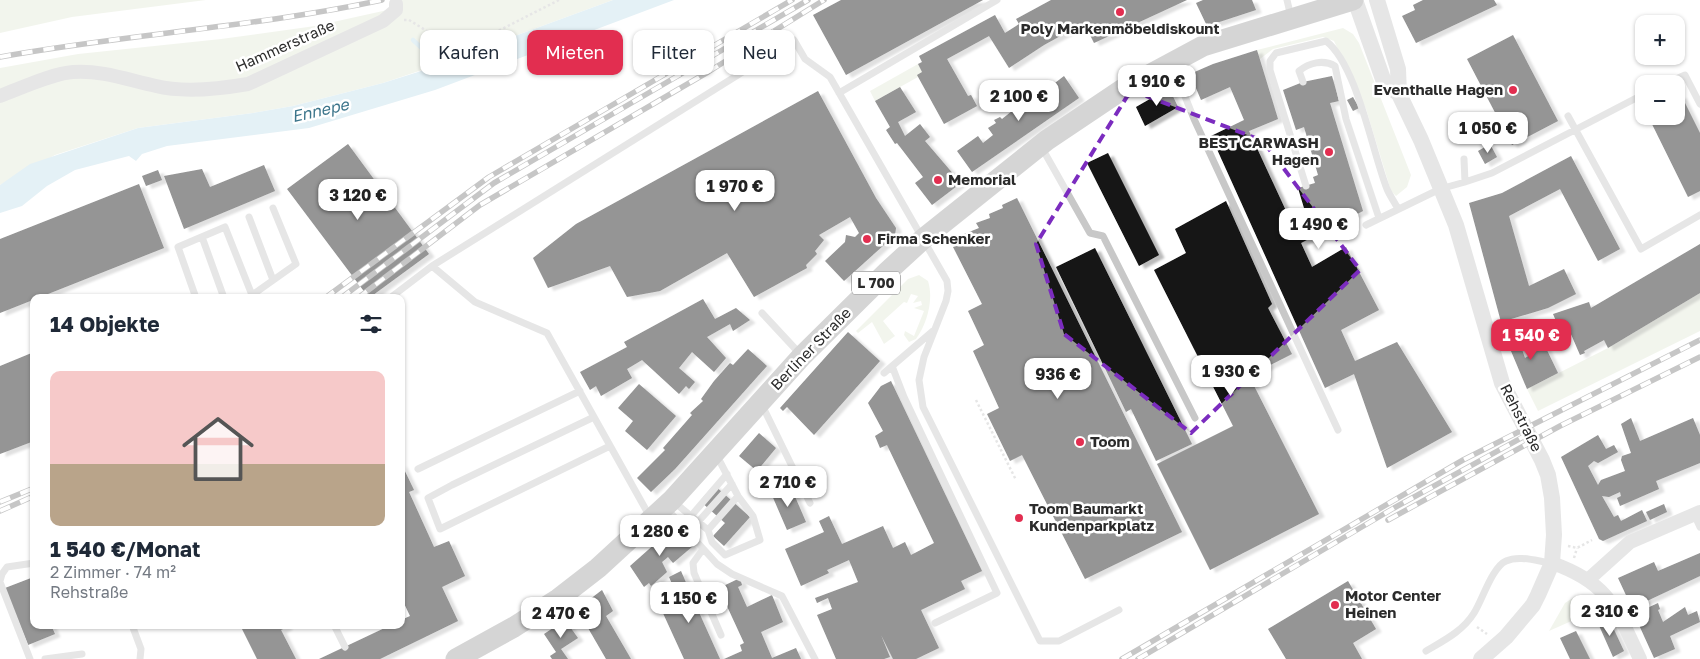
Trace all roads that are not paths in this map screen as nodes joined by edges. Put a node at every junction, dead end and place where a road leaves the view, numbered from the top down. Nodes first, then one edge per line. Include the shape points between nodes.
1 (997, 0) edge
2 (1354, 0) edge
3 (1377, 0) edge
4 (396, 4) dead end
5 (1313, 7) edge
6 (1289, 10) edge
7 (1172, 63) junction
8 (1685, 75) edge
9 (1303, 82) dead end
10 (839, 93) junction
11 (1399, 94) junction
12 (0, 96) edge
13 (1635, 99) edge
14 (1700, 104) edge
15 (1568, 116) dead end
16 (1575, 130) junction
17 (1040, 145) junction
18 (1464, 159) dead end
19 (1465, 182) junction
20 (1306, 186) dead end
21 (1440, 189) junction
22 (273, 208) dead end
23 (1398, 209) junction
24 (1700, 215) edge
25 (249, 217) dead end
26 (1379, 218) junction
27 (1366, 225) dead end
28 (202, 237) junction
29 (923, 239) junction
30 (432, 266) junction
31 (273, 280) junction
32 (195, 294) edge
33 (223, 294) edge
34 (249, 294) edge
35 (253, 294) edge
36 (395, 294) edge
37 (762, 313) dead end
38 (934, 330) junction
39 (802, 356) junction
40 (892, 366) junction
41 (884, 373) dead end
42 (580, 391) junction
43 (760, 402) junction
44 (594, 417) junction
45 (1195, 418) dead end
46 (1338, 430) dead end
47 (610, 446) junction
48 (715, 453) junction
49 (418, 469) dead end
50 (727, 474) junction
51 (732, 484) junction
52 (738, 496) junction
53 (810, 503) dead end
54 (663, 508) junction
55 (690, 516) junction
56 (1698, 518) edge
57 (698, 522) junction
58 (708, 530) junction
59 (703, 549) junction
60 (1552, 563) junction
61 (30, 564) edge
62 (1589, 579) junction
63 (0, 582) edge
64 (1119, 610) dead end
65 (935, 623) dead end
66 (134, 629) edge
67 (336, 629) edge
68 (721, 635) dead end
69 (345, 647) dead end
70 (1426, 651) dead end
71 (82, 654) dead end
72 (30, 659) edge
73 (45, 659) edge
74 (140, 659) edge
75 (456, 659) edge
76 (815, 659) edge
77 (1481, 659) edge
78 (1640, 659) edge

1 - 10 lane
2 - 5 main road, Berliner Straße / L 700
2 - 11 street, Rehstraße via 1384,82
3 - 11 street, Rehstraße via 1398,68
4 - 12 street, Hammerstraße via 396,10 383,21 248,84 224,88 158,87 100,72 71,72
5 - 6 main road, Berliner Straße / L 700
6 - 7 main road, Berliner Straße / L 700 via 1203,46
7 - 17 main road, Berliner Straße / L 700 via 1123,89
7 - 46 lane via 1194,119
8 - 14 lane
9 - 26 lane via 1299,71 1308,64 1329,62 1335,66 1346,119
10 - 29 lane
10 - 30 lane via 830,77 804,57 794,40
11 - 21 street, Rehstraße
13 - 16 lane
15 - 16 lane
16 - 19 lane via 1492,173
16 - 24 lane via 1640,249
17 - 29 main road, Berliner Straße / L 700
17 - 45 lane via 1090,233 1103,236
18 - 19 lane
19 - 21 lane
20 - 23 lane via 1270,61 1276,53 1326,41 1336,49 1362,107 1387,190
21 - 23 lane
21 - 60 street, Rehstraße via 1456,225 1502,383 1548,475 1553,506
22 - 31 lane via 296,264
23 - 26 lane
25 - 31 lane
26 - 27 lane
28 - 32 lane via 178,247
28 - 33 lane
28 - 34 lane via 225,227
29 - 38 lane via 941,268 948,291
29 - 39 main road, Berliner Straße / L 700
30 - 36 lane
30 - 42 lane via 475,302 546,333
31 - 35 lane
37 - 39 lane
38 - 40 lane
38 - 64 lane via 919,380 923,407 1040,641 1059,641
39 - 43 main road, Berliner Straße / L 700
40 - 41 lane
40 - 65 lane via 997,593
42 - 44 lane
42 - 49 lane
43 - 48 main road, Berliner Straße / L 700
43 - 53 lane
44 - 47 lane
44 - 47 lane via 428,498 440,529
47 - 54 lane
48 - 50 lane
48 - 54 main road, Berliner Straße / L 700
50 - 51 lane
50 - 55 lane
51 - 52 lane
51 - 57 lane
52 - 58 lane
52 - 58 lane via 753,516 760,540 725,556 712,542
54 - 55 lane
54 - 59 lane
54 - 75 main road, Berliner Straße / L 700 via 598,568 558,599
55 - 57 lane
56 - 62 street via 1630,542
57 - 58 lane
59 - 68 lane via 693,564 694,573
59 - 76 lane via 732,574 782,596
60 - 62 street
60 - 70 lane via 1514,558 1503,562 1468,620 1450,637
60 - 77 street, Rehstraße via 1533,605 1500,643
61 - 63 lane via 7,567
62 - 78 street via 1617,609
63 - 72 lane
66 - 74 lane via 141,649
67 - 69 lane
71 - 73 lane

